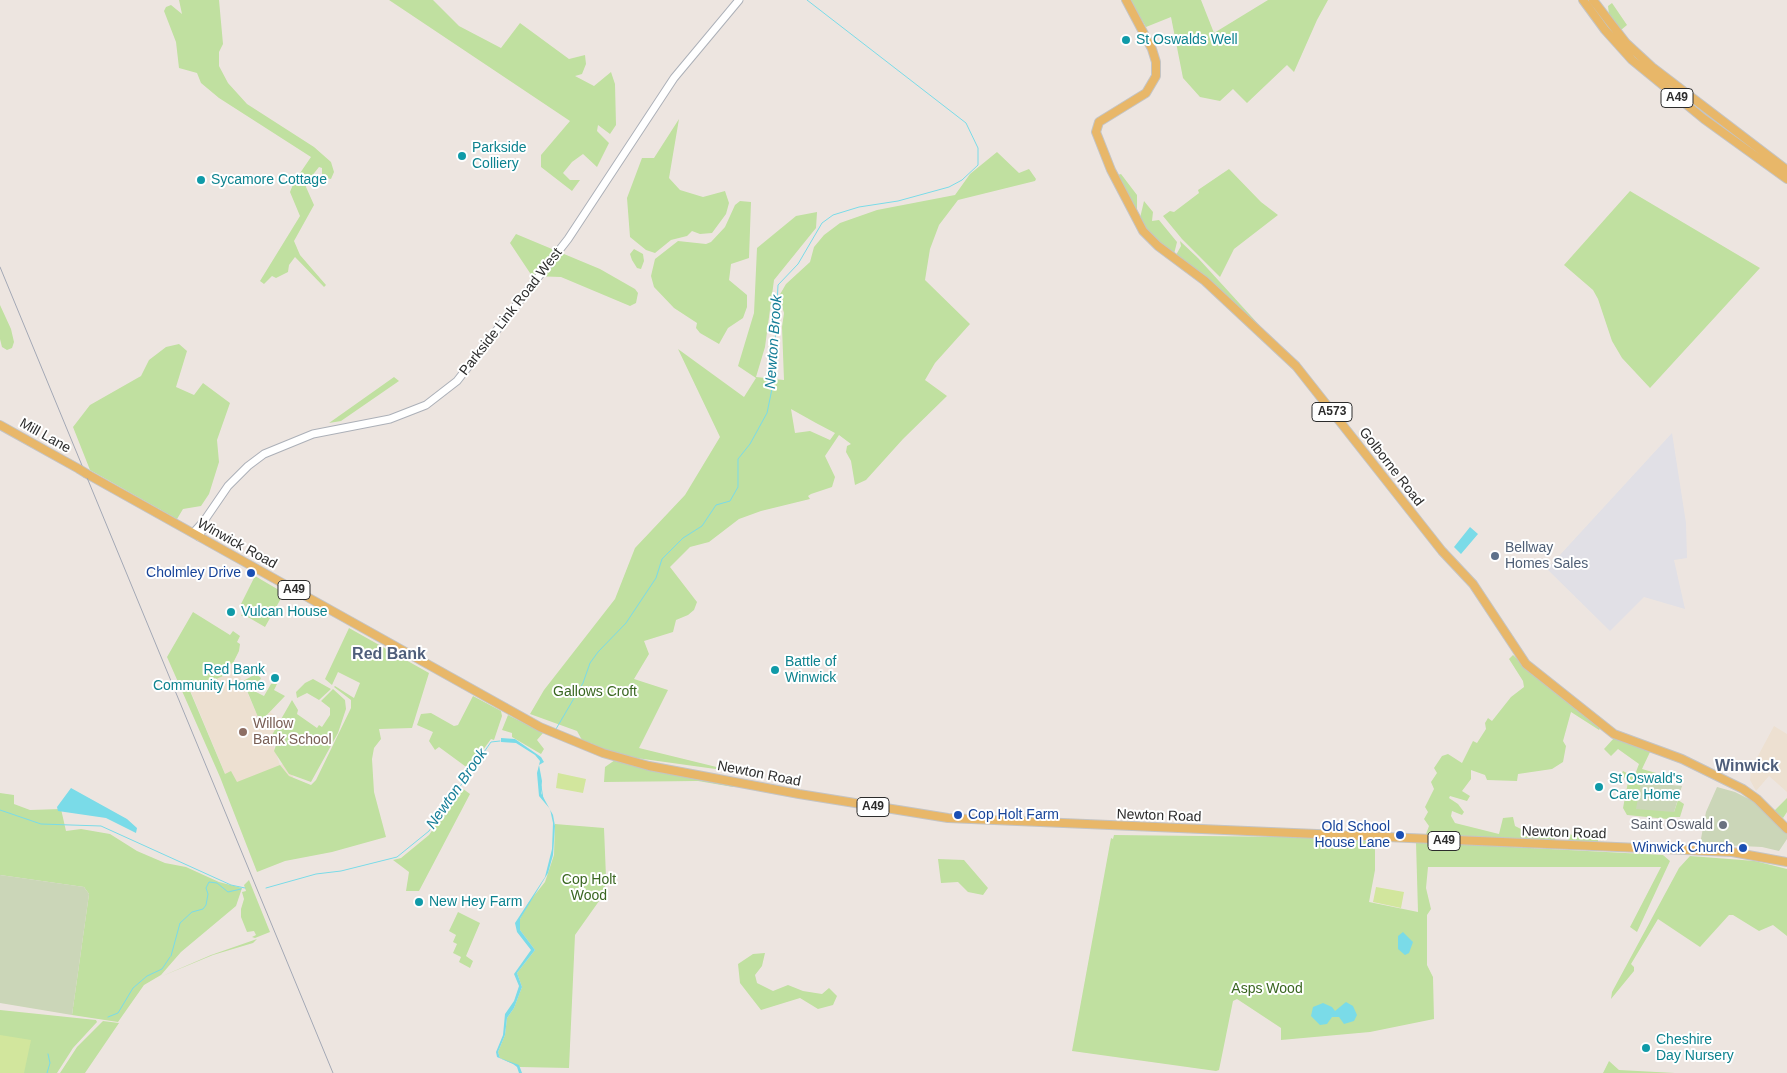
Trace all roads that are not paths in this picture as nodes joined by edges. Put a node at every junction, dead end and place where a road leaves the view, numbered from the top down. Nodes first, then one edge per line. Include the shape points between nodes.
1 (739, 0) edge
2 (1126, 0) edge
3 (1583, 0) edge
4 (1593, 0) edge
5 (1787, 170) edge
6 (1787, 179) edge
7 (0, 425) edge
8 (78, 469) joint
9 (196, 535) junction
10 (540, 727) joint
11 (1787, 829) edge
12 (1787, 862) edge

1 - 9 main road, Parkside Link Road West via 674,78 568,238 457,381 426,405 390,419 313,434 264,454 228,486
2 - 11 main road, Golborne Road / A573 via 1147,37 1156,62 1156,76 1150,88 1104,118 1096,128 1111,170 1142,231 1205,281 1296,366 1442,551 1477,589 1526,664 1614,734 1682,759 1743,789
3 - 6 main road, A49 via 1605,30 1639,66 1704,119
4 - 5 main road, A49 via 1626,43 1652,67
7 - 8 main road, Mill Lane / A49
8 - 9 main road, Winwick Road / A49, bridge
9 - 10 main road, Winwick Road / A49
10 - 12 main road, Newton Road / A49 via 603,754 649,766 818,798 948,818 1732,852

